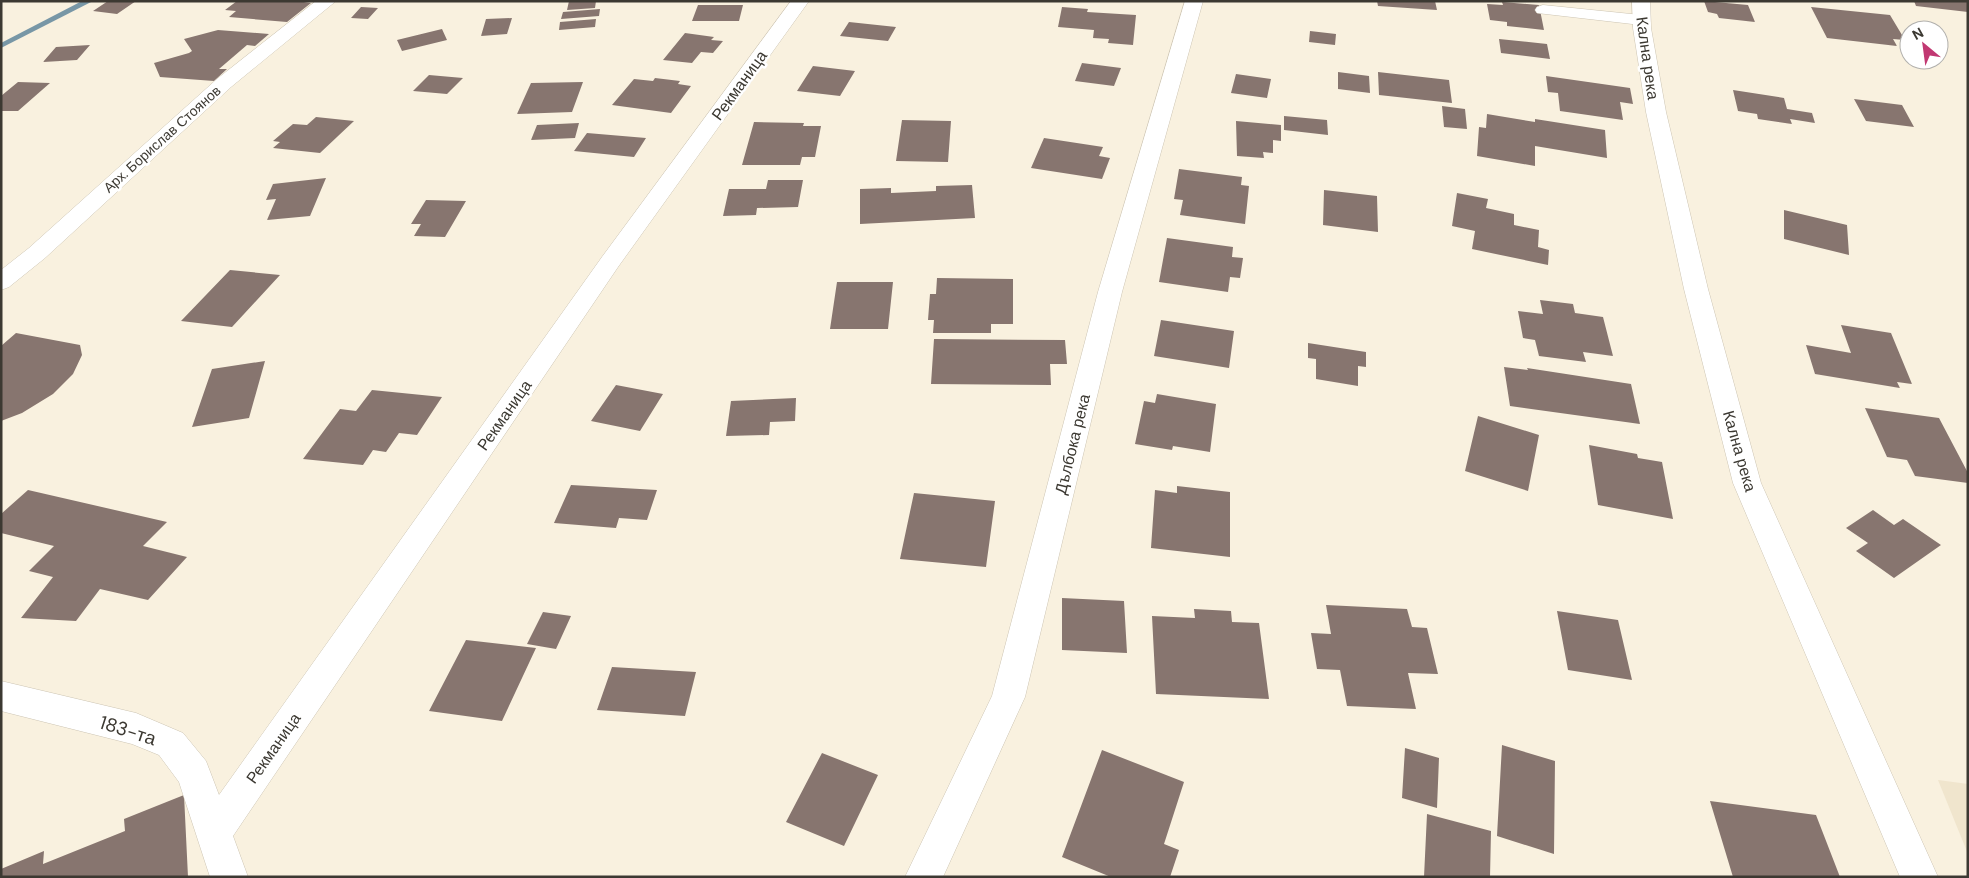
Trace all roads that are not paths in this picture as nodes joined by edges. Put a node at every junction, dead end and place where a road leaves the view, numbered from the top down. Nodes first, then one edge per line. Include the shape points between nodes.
1 (327, 1) edge
2 (800, 1) edge
3 (1194, 1) edge
4 (1543, 10) dead end
5 (1641, 10) edge
6 (1, 282) edge
7 (1, 696) edge
8 (214, 833) junction
9 (229, 877) edge
10 (924, 877) edge
11 (1919, 877) edge

1 - 6 street, Арх. Борислав Стоянов via 224,83
2 - 8 street, Рекманица via 610,262
3 - 10 street, Дълбока река via 1110,292 1008,697
4 - 5 lane
5 - 11 street, Кална река via 1656,112 1696,289 1747,483
7 - 8 street, 183-та via 136,730 170,744 194,773
8 - 9 street, 183-та

